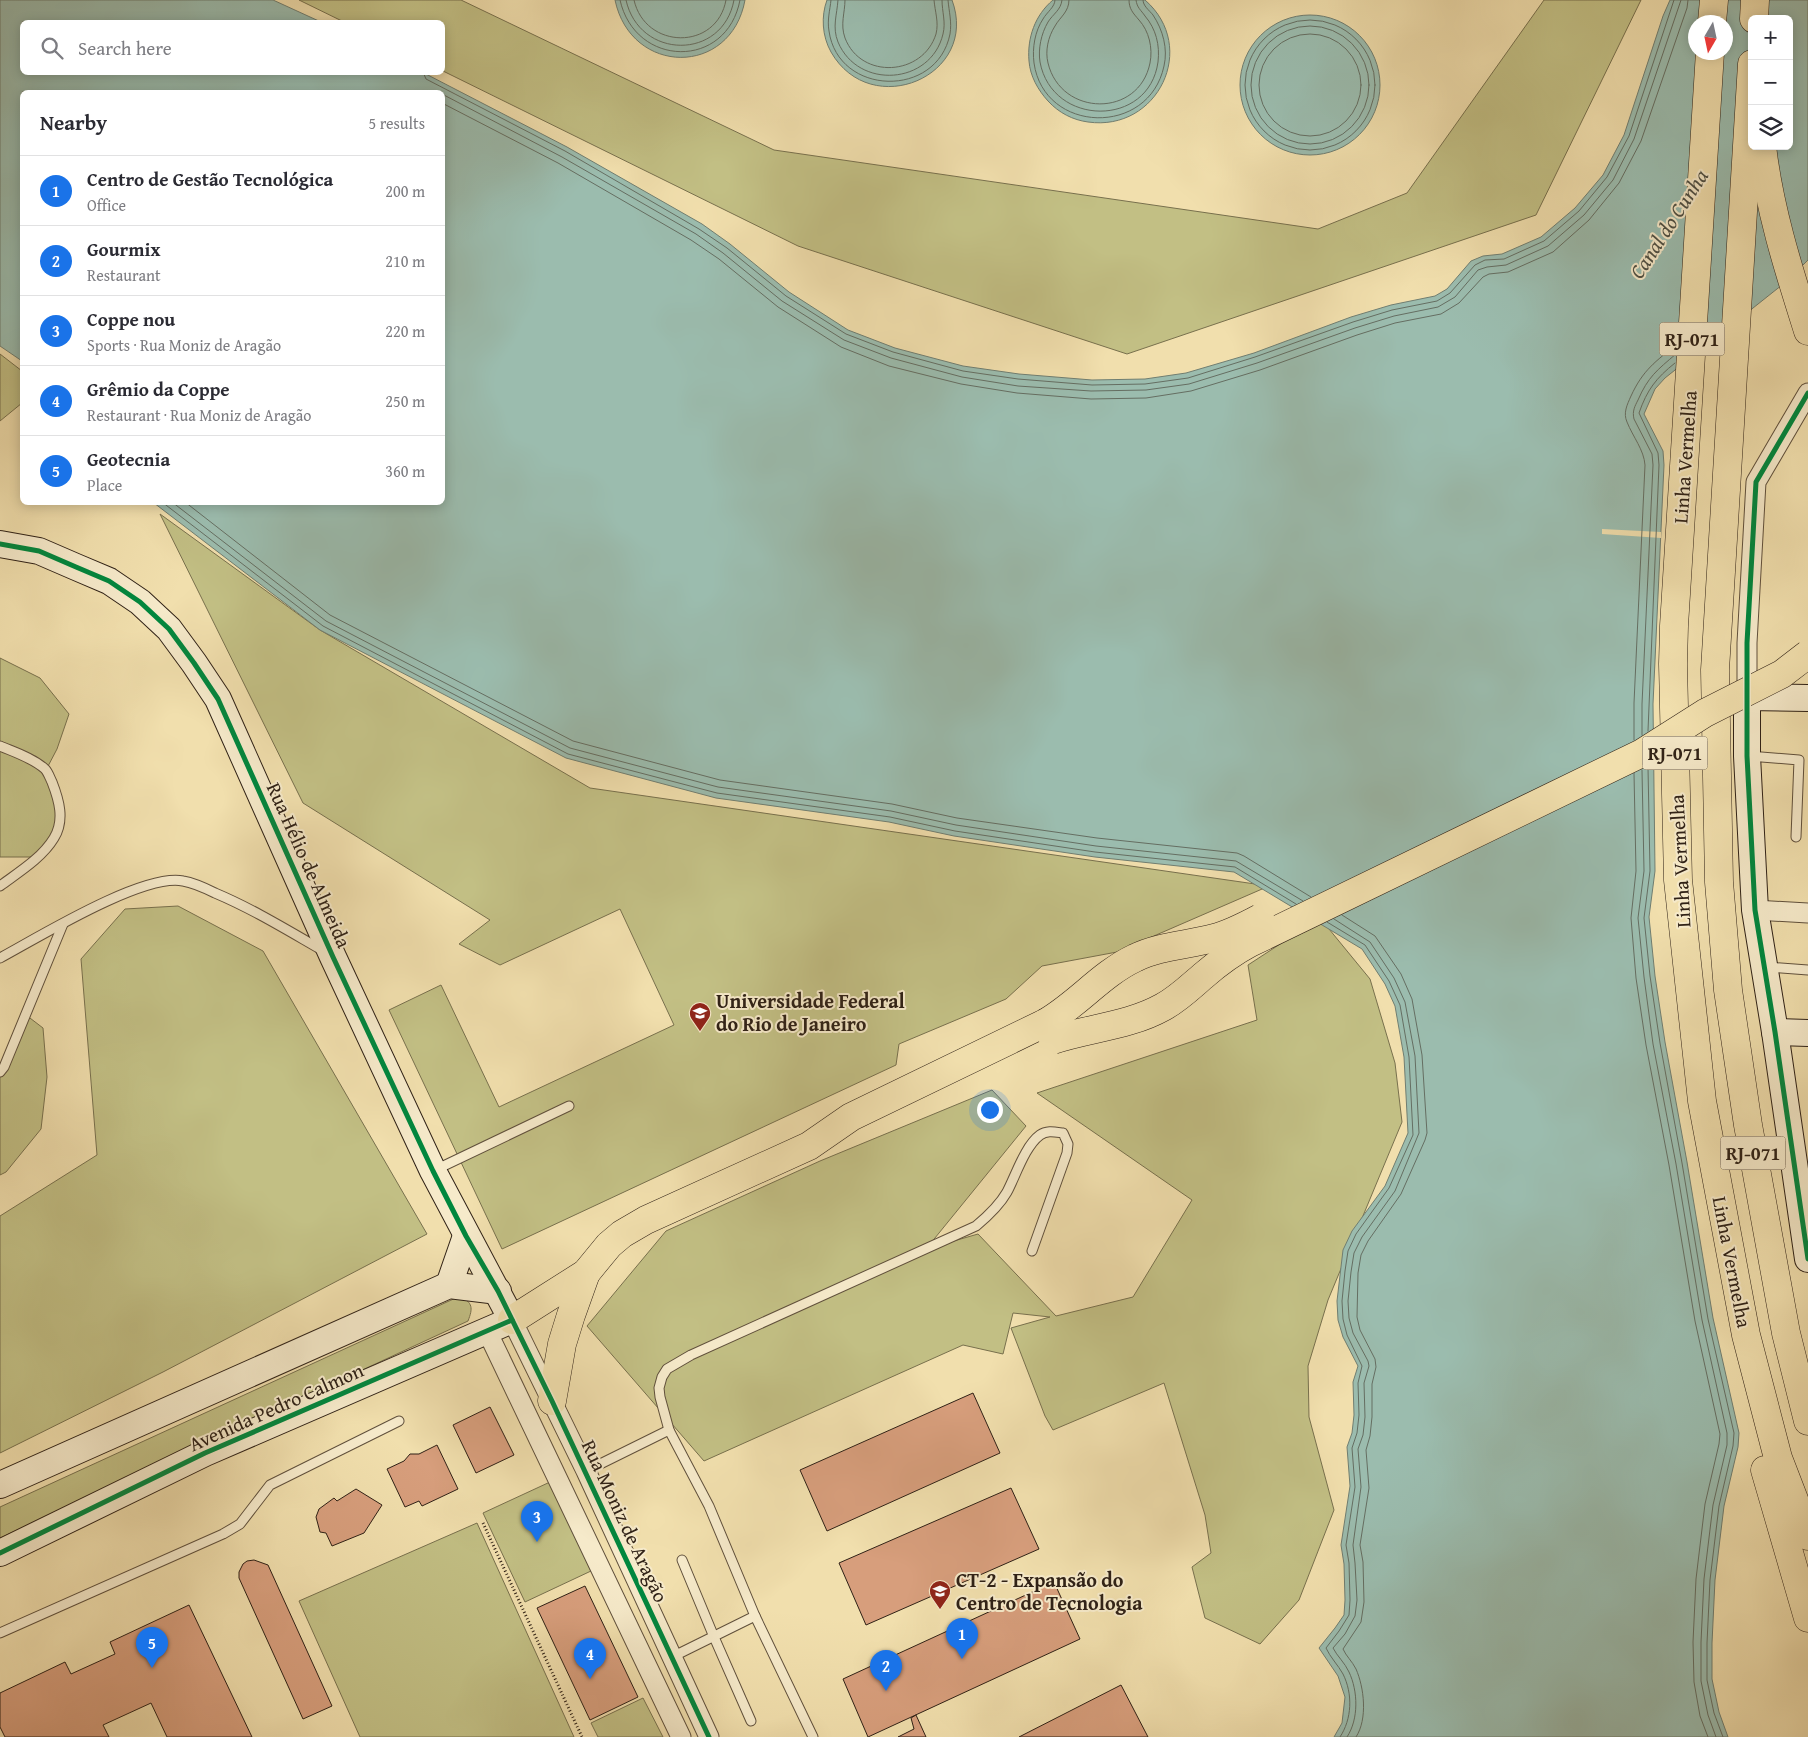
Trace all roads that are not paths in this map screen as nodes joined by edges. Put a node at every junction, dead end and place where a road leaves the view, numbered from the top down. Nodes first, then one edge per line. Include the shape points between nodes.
1 (1714, 0) edge
2 (1754, 0) edge
3 (1713, 15) edge
4 (1754, 15) edge
5 (1709, 60) edge
6 (1749, 105) edge
7 (1763, 150) edge
8 (1808, 331) edge
9 (1808, 393) edge
10 (0, 544) edge
11 (1808, 654) edge
12 (1747, 697) junction
13 (1808, 698) edge
14 (1705, 712) junction
15 (0, 746) edge
16 (1747, 756) junction
17 (1796, 837) dead end
18 (0, 886) edge
19 (1755, 910) junction
20 (1808, 914) edge
21 (64, 924) junction
22 (333, 957) junction
23 (0, 958) edge
24 (1764, 967) junction
25 (1808, 970) edge
26 (1775, 1032) junction
27 (1808, 1033) edge
28 (1, 1066) edge
29 (961, 1074) junction
30 (569, 1106) dead end
31 (1800, 1142) edge
32 (433, 1171) junction
33 (466, 1236) junction
34 (1032, 1251) dead end
35 (1808, 1251) edge
36 (586, 1273) junction
37 (449, 1285) junction
38 (498, 1291) junction
39 (512, 1320) junction
40 (487, 1331) junction
41 (1746, 1335) junction
42 (552, 1401) junction
43 (400, 1421) dead end
44 (1808, 1421) edge
45 (669, 1430) junction
46 (586, 1471) junction
47 (0, 1485) edge
48 (1808, 1536) edge
49 (0, 1553) edge
50 (682, 1560) dead end
51 (755, 1616) junction
52 (1808, 1618) edge
53 (0, 1633) edge
54 (714, 1637) junction
55 (672, 1657) junction
56 (751, 1721) dead end
57 (681, 1737) edge
58 (709, 1737) edge
59 (813, 1737) edge

1 - 3 highway
2 - 4 highway
5 - 41 highway, Linha Vermelha / RJ-071 via 1674,626 1678,880 1702,1100
6 - 44 highway, Linha Vermelha / RJ-071 via 1715,670 1719,882 1728,990 1748,1125 1786,1333
7 - 8 highway via 1770,193
9 - 12 street via 1756,482
10 - 22 street, Rua Hélio de Almeida via 39,552 109,581 140,602 168,629 218,699
11 - 14 highway, bridge via 1782,674
12 - 13 street
12 - 16 street
14 - 29 highway, bridge via 1642,753 1250,943 1161,1008 1127,1022 1053,1040
14 - 29 highway, bridge via 1634,737 1228,933 1136,957 1117,967 1058,1016
15 - 18 lane via 46,770 61,811 55,837 38,857
16 - 17 lane via 1799,760
16 - 19 street
19 - 20 street
19 - 24 street
21 - 22 lane via 119,896 155,883 182,881 238,902
21 - 23 lane
21 - 28 lane
22 - 32 street, Rua Hélio de Almeida
24 - 25 lane
24 - 26 street
26 - 27 street
26 - 31 street
29 - 36 highway via 850,1117 809,1146 646,1220 609,1245
30 - 32 lane
31 - 35 street
32 - 33 street, Rua Hélio de Almeida
33 - 37 street
33 - 38 street, Rua Hélio de Almeida
34 - 45 lane via 1067,1153 1068,1144 1062,1133 1050,1131 1032,1142 1007,1193 976,1226 666,1369 659,1391
36 - 39 highway
36 - 42 highway via 562,1344
37 - 38 street
37 - 47 street, Avenida Pedro Calmon
38 - 39 street, Rua Hélio de Almeida
39 - 40 street, Avenida Pedro Calmon
39 - 42 street, Rua Moniz de Aragão
40 - 49 street, Avenida Pedro Calmon via 205,1453
40 - 57 street, Rua Moniz de Aragão
41 - 48 highway, Linha Vermelha / RJ-071 via 1778,1458
41 - 52 highway via 1765,1468
42 - 46 street, Rua Moniz de Aragão
43 - 53 lane via 270,1485 240,1524 222,1534
45 - 46 lane
45 - 51 lane via 709,1506
46 - 55 street, Rua Moniz de Aragão
50 - 54 lane
51 - 54 lane
51 - 59 lane
54 - 55 lane
54 - 56 lane
55 - 58 street, Rua Moniz de Aragão

